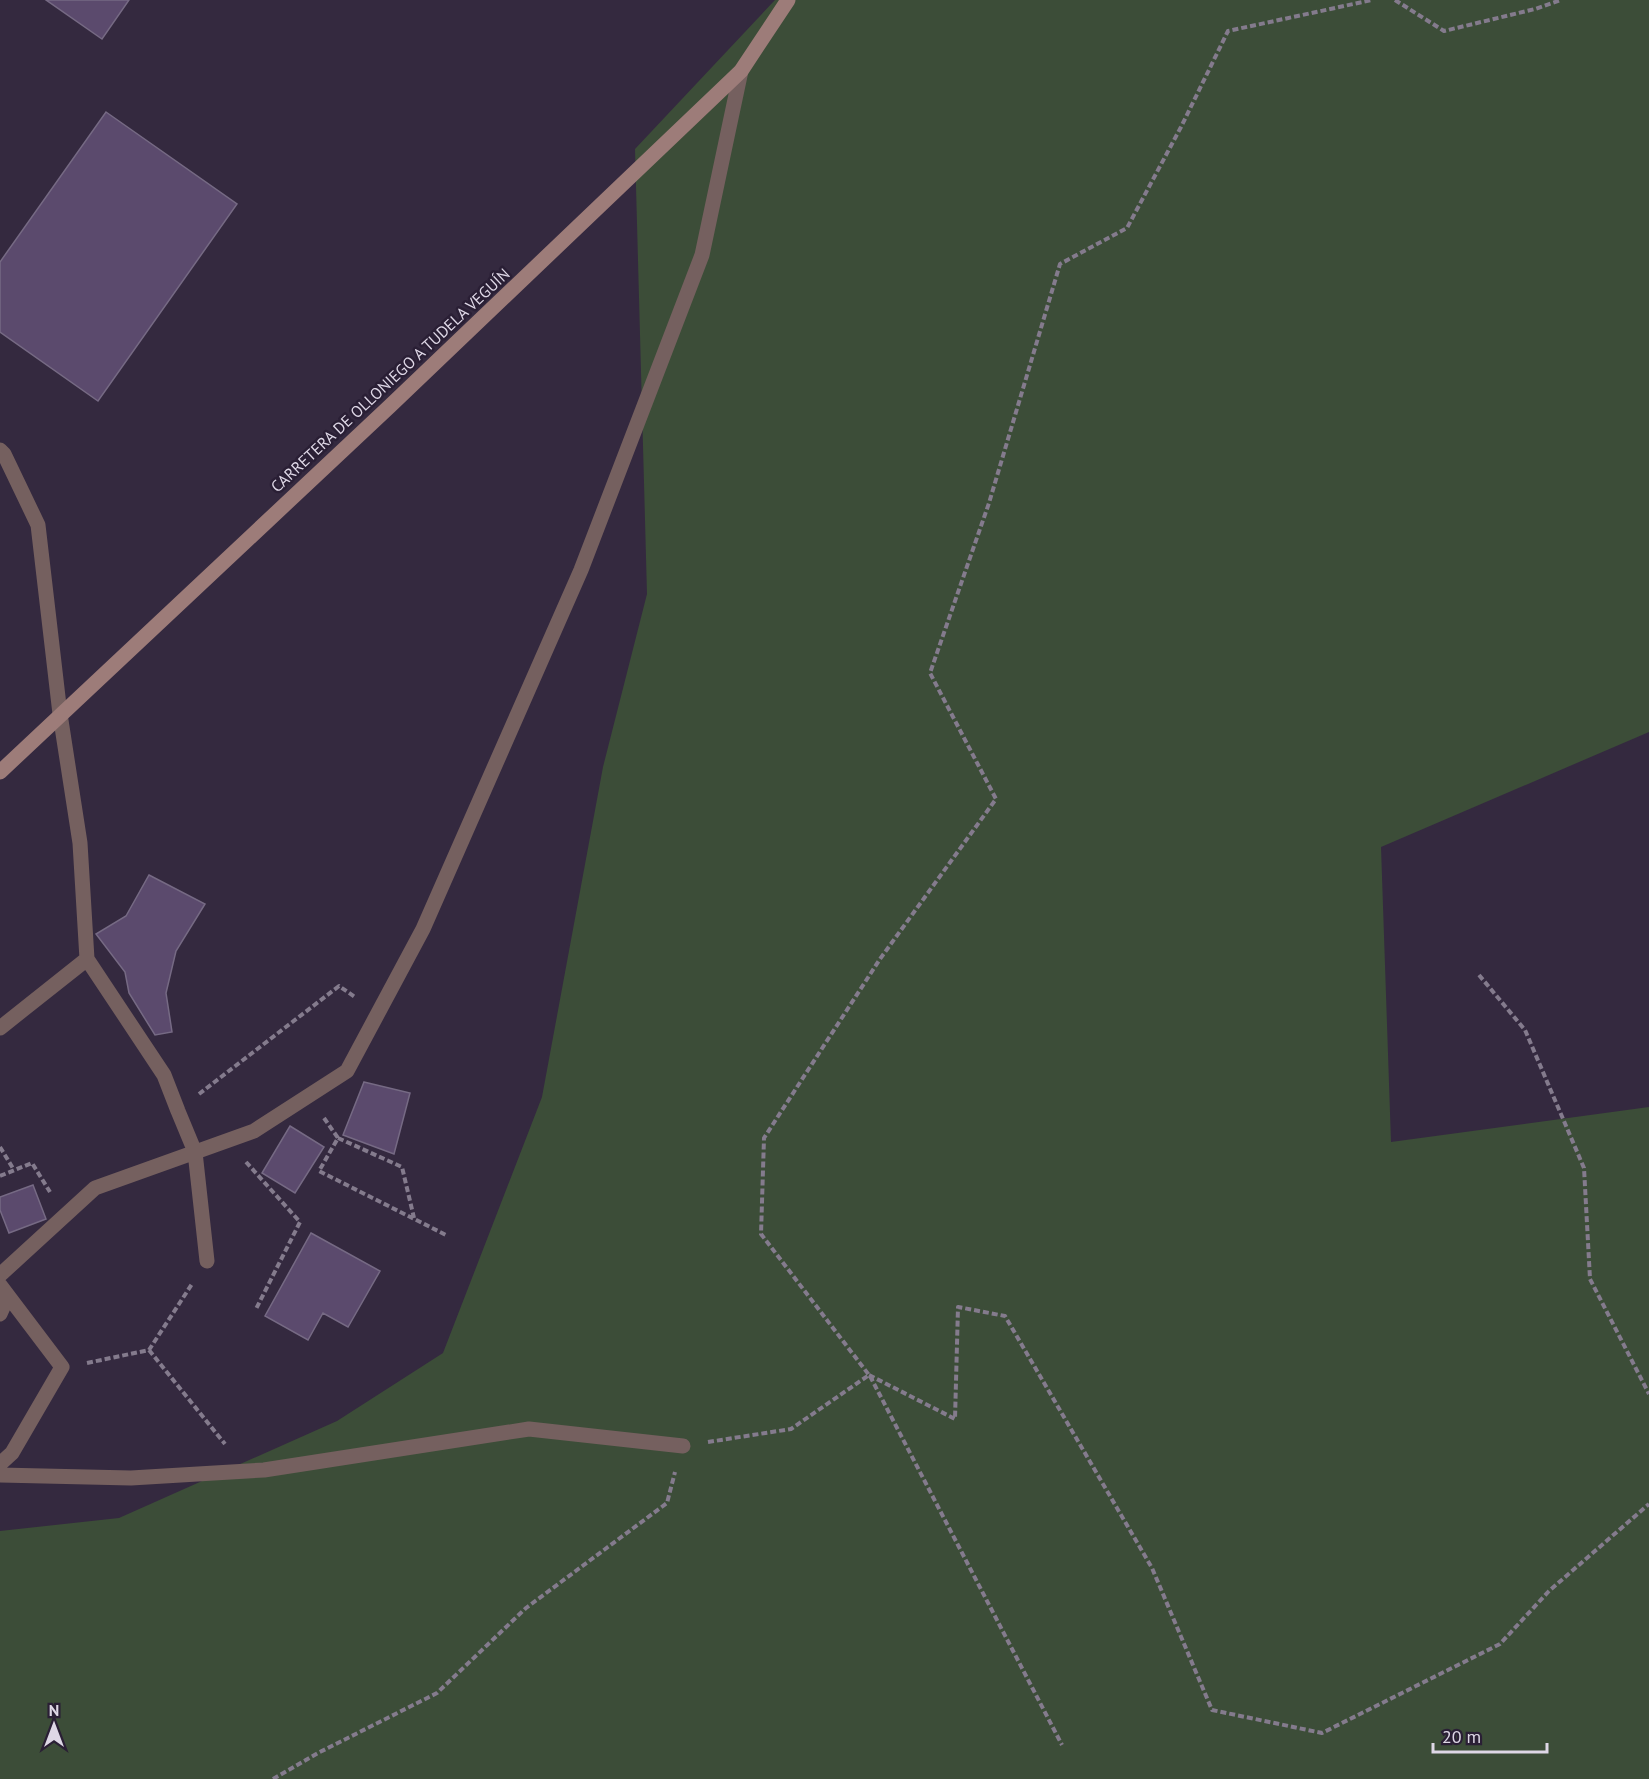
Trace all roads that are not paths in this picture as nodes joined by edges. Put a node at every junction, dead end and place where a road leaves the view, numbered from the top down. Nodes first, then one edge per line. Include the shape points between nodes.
1 (788, 0) edge
2 (741, 71) junction
3 (0, 450) edge
4 (60, 714) junction
5 (0, 772) edge
6 (87, 959) junction
7 (0, 1028) edge
8 (195, 1152) junction
9 (207, 1262) road end
10 (0, 1275) edge
11 (4, 1291) edge
12 (0, 1314) edge
13 (683, 1446) road end
14 (0, 1464) edge
15 (0, 1476) edge

1 - 2 street, CARRETERA DE OLLONIEGO A TUDELA VEGUÍN
2 - 4 street, CARRETERA DE OLLONIEGO A TUDELA VEGUÍN
2 - 8 street via 702,255 590,549 423,929 346,1071 254,1131
3 - 4 street via 38,525
4 - 5 street, CARRETERA DE OLLONIEGO A TUDELA VEGUÍN
4 - 6 street via 80,843
6 - 7 street
6 - 8 street via 164,1075
8 - 9 street
8 - 10 street via 95,1188
11 - 12 street
11 - 14 street via 62,1367 12,1452
13 - 15 street via 529,1429 246,1471 131,1478

